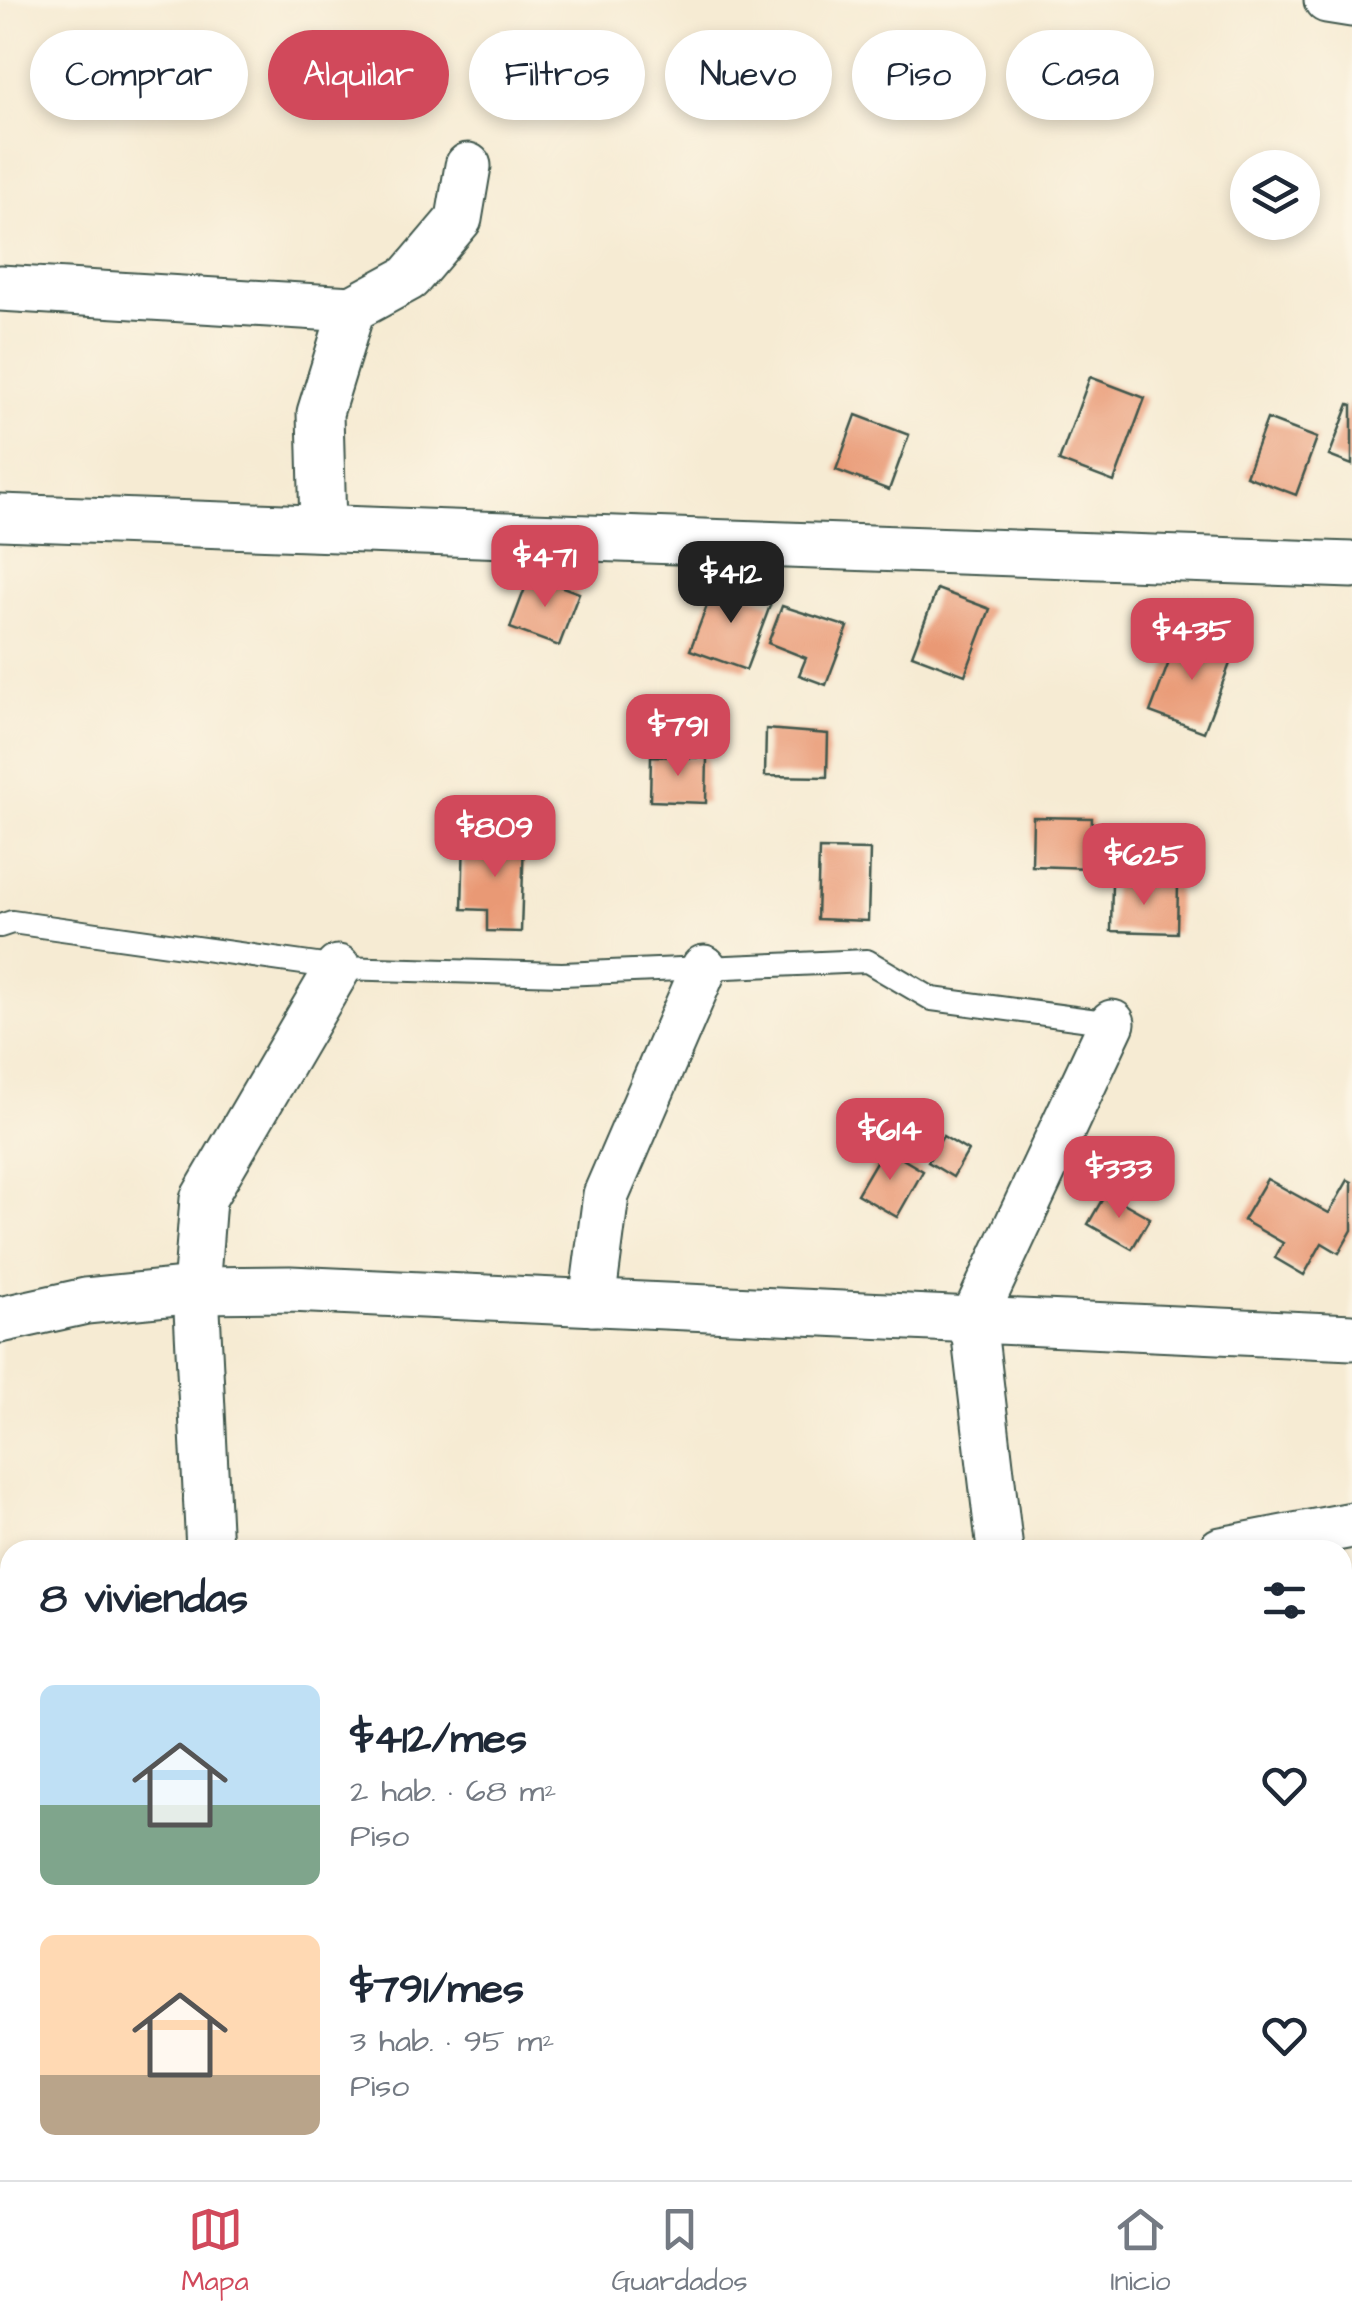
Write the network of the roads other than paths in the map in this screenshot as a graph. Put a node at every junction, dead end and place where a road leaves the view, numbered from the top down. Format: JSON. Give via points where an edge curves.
{"nodes":[{"id":1,"x":1327,"y":0,"type":"edge"},
{"id":2,"x":1352,"y":4,"type":"edge"},
{"id":3,"x":468,"y":166,"type":"dead end"},
{"id":4,"x":0,"y":288,"type":"edge"},
{"id":5,"x":352,"y":310,"type":"junction"},
{"id":6,"x":0,"y":516,"type":"edge"},
{"id":7,"x":323,"y":528,"type":"junction"},
{"id":8,"x":1352,"y":565,"type":"edge"},
{"id":9,"x":0,"y":926,"type":"edge"},
{"id":10,"x":338,"y":968,"type":"junction"},
{"id":11,"x":704,"y":968,"type":"junction"},
{"id":12,"x":1112,"y":1024,"type":"joint"},
{"id":13,"x":196,"y":1290,"type":"junction"},
{"id":14,"x":592,"y":1303,"type":"junction"},
{"id":15,"x":0,"y":1320,"type":"edge"},
{"id":16,"x":973,"y":1320,"type":"junction"},
{"id":17,"x":1352,"y":1337,"type":"edge"},
{"id":18,"x":1352,"y":1525,"type":"edge"},
{"id":19,"x":208,"y":1540,"type":"edge"},
{"id":20,"x":999,"y":1540,"type":"edge"},
{"id":21,"x":1273,"y":1540,"type":"edge"}],
"edges":[{"from":1,"to":2,"type":"street"},
{"from":3,"to":5,"type":"street","via":[[459,219],[409,278]]},
{"from":4,"to":5,"type":"street"},
{"from":5,"to":7,"type":"street","via":[[320,412]]},
{"from":6,"to":7,"type":"street"},
{"from":7,"to":8,"type":"street"},
{"from":9,"to":10,"type":"lane","via":[[12,922]]},
{"from":10,"to":11,"type":"lane","via":[[562,974]]},
{"from":10,"to":13,"type":"street","via":[[203,1199]]},
{"from":11,"to":12,"type":"lane","via":[[867,961],[932,999]]},
{"from":11,"to":14,"type":"street","via":[[606,1194]]},
{"from":12,"to":16,"type":"street"},
{"from":13,"to":14,"type":"street"},
{"from":13,"to":15,"type":"street","via":[[86,1301]]},
{"from":13,"to":19,"type":"street"},
{"from":14,"to":16,"type":"street"},
{"from":16,"to":17,"type":"street"},
{"from":16,"to":20,"type":"street"},
{"from":18,"to":21,"type":"street"}]}
